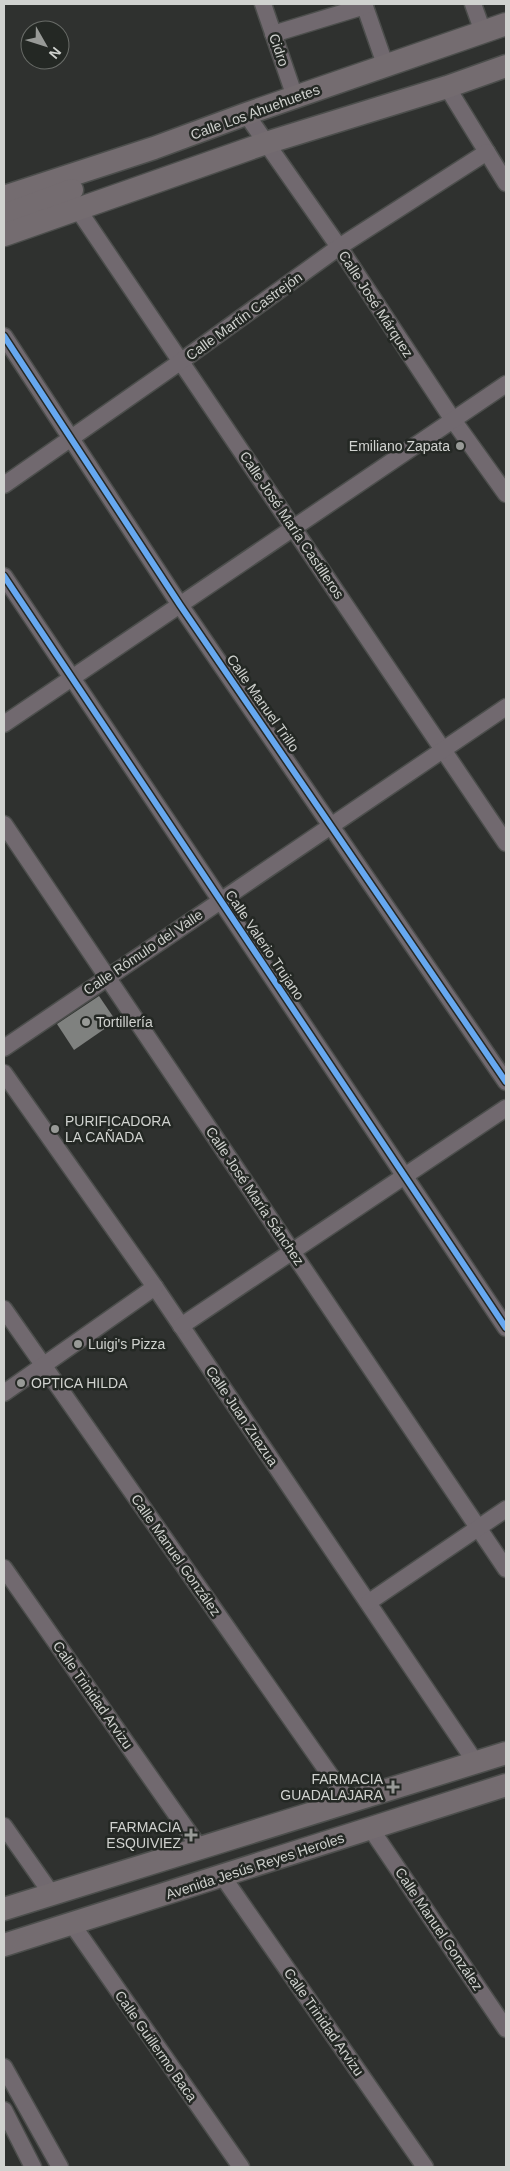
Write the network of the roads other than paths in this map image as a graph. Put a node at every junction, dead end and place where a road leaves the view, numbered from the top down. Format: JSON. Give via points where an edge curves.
{"nodes":[{"id":1,"x":263,"y":4,"type":"edge"},
{"id":2,"x":473,"y":4,"type":"edge"},
{"id":3,"x":365,"y":5,"type":"edge"},
{"id":4,"x":506,"y":24,"type":"edge"},
{"id":5,"x":483,"y":32,"type":"junction"},
{"id":6,"x":274,"y":34,"type":"junction"},
{"id":7,"x":386,"y":66,"type":"junction"},
{"id":8,"x":506,"y":66,"type":"edge"},
{"id":9,"x":447,"y":87,"type":"junction"},
{"id":10,"x":295,"y":97,"type":"junction"},
{"id":11,"x":246,"y":114,"type":"junction"},
{"id":12,"x":266,"y":143,"type":"junction"},
{"id":13,"x":154,"y":148,"type":"junction"},
{"id":14,"x":487,"y":152,"type":"junction"},
{"id":15,"x":506,"y":183,"type":"edge"},
{"id":16,"x":4,"y":197,"type":"edge"},
{"id":17,"x":77,"y":208,"type":"junction"},
{"id":18,"x":4,"y":215,"type":"edge"},
{"id":19,"x":4,"y":235,"type":"edge"},
{"id":20,"x":339,"y":247,"type":"junction"},
{"id":21,"x":4,"y":336,"type":"edge"},
{"id":22,"x":180,"y":362,"type":"junction"},
{"id":23,"x":506,"y":384,"type":"edge"},
{"id":24,"x":453,"y":420,"type":"junction"},
{"id":25,"x":70,"y":439,"type":"junction"},
{"id":26,"x":4,"y":484,"type":"edge"},
{"id":27,"x":506,"y":494,"type":"edge"},
{"id":28,"x":295,"y":528,"type":"junction"},
{"id":29,"x":4,"y":576,"type":"edge"},
{"id":30,"x":180,"y":605,"type":"junction"},
{"id":31,"x":71,"y":677,"type":"junction"},
{"id":32,"x":506,"y":707,"type":"edge"},
{"id":33,"x":4,"y":724,"type":"edge"},
{"id":34,"x":443,"y":749,"type":"junction"},
{"id":35,"x":4,"y":824,"type":"edge"},
{"id":36,"x":331,"y":824,"type":"junction"},
{"id":37,"x":506,"y":843,"type":"edge"},
{"id":38,"x":220,"y":900,"type":"junction"},
{"id":39,"x":107,"y":976,"type":"junction"},
{"id":40,"x":4,"y":1048,"type":"edge"},
{"id":41,"x":4,"y":1073,"type":"edge"},
{"id":42,"x":506,"y":1082,"type":"edge"},
{"id":43,"x":506,"y":1108,"type":"edge"},
{"id":44,"x":405,"y":1176,"type":"junction"},
{"id":45,"x":292,"y":1251,"type":"junction"},
{"id":46,"x":155,"y":1287,"type":"junction"},
{"id":47,"x":4,"y":1309,"type":"edge"},
{"id":48,"x":181,"y":1326,"type":"junction"},
{"id":49,"x":506,"y":1328,"type":"edge"},
{"id":50,"x":43,"y":1364,"type":"junction"},
{"id":51,"x":4,"y":1393,"type":"edge"},
{"id":52,"x":506,"y":1510,"type":"edge"},
{"id":53,"x":479,"y":1528,"type":"junction"},
{"id":54,"x":4,"y":1568,"type":"edge"},
{"id":55,"x":506,"y":1569,"type":"edge"},
{"id":56,"x":369,"y":1602,"type":"junction"},
{"id":57,"x":506,"y":1753,"type":"edge"},
{"id":58,"x":476,"y":1763,"type":"junction"},
{"id":59,"x":506,"y":1786,"type":"edge"},
{"id":60,"x":349,"y":1802,"type":"junction"},
{"id":61,"x":4,"y":1826,"type":"edge"},
{"id":62,"x":371,"y":1829,"type":"junction"},
{"id":63,"x":199,"y":1847,"type":"junction"},
{"id":64,"x":223,"y":1877,"type":"junction"},
{"id":65,"x":51,"y":1893,"type":"junction"},
{"id":66,"x":4,"y":1908,"type":"edge"},
{"id":67,"x":72,"y":1924,"type":"junction"},
{"id":68,"x":4,"y":1945,"type":"edge"},
{"id":69,"x":506,"y":2029,"type":"edge"},
{"id":70,"x":4,"y":2067,"type":"edge"},
{"id":71,"x":4,"y":2110,"type":"edge"},
{"id":72,"x":33,"y":2167,"type":"edge"},
{"id":73,"x":60,"y":2167,"type":"edge"},
{"id":74,"x":241,"y":2167,"type":"edge"},
{"id":75,"x":425,"y":2167,"type":"edge"}],
"edges":[{"from":1,"to":6,"type":"street","name":"Cidro"},
{"from":2,"to":5,"type":"street"},
{"from":3,"to":6,"type":"street"},
{"from":3,"to":7,"type":"street"},
{"from":4,"to":5,"type":"street","name":"Calle Los Ahuehuetes"},
{"from":5,"to":7,"type":"street","name":"Calle Los Ahuehuetes"},
{"from":6,"to":10,"type":"street","name":"Cidro"},
{"from":7,"to":10,"type":"street","name":"Calle Los Ahuehuetes"},
{"from":8,"to":9,"type":"street"},
{"from":9,"to":12,"type":"street"},
{"from":9,"to":14,"type":"street"},
{"from":10,"to":11,"type":"street","name":"Calle Los Ahuehuetes"},
{"from":11,"to":12,"type":"street","name":"Calle José Márquez"},
{"from":11,"to":13,"type":"street","name":"Calle Los Ahuehuetes"},
{"from":12,"to":17,"type":"street"},
{"from":12,"to":20,"type":"street","name":"Calle José Márquez"},
{"from":13,"to":16,"type":"street","name":"Calle Los Ahuehuetes"},
{"from":13,"to":18,"type":"street","via":[[131,169]]},
{"from":14,"to":15,"type":"street"},
{"from":14,"to":20,"type":"street","name":"Calle Martín Castrejón"},
{"from":17,"to":19,"type":"street"},
{"from":17,"to":22,"type":"street","name":"Calle José María Castilleros"},
{"from":20,"to":22,"type":"street","name":"Calle Martín Castrejón"},
{"from":20,"to":24,"type":"street","name":"Calle José Márquez"},
{"from":21,"to":25,"type":"street","name":"Calle Manuel Trillo"},
{"from":22,"to":25,"type":"street","name":"Calle Martín Castrejón"},
{"from":22,"to":28,"type":"street","name":"Calle José María Castilleros"},
{"from":23,"to":24,"type":"street"},
{"from":24,"to":27,"type":"street","name":"Calle José Márquez"},
{"from":24,"to":28,"type":"street"},
{"from":25,"to":26,"type":"street","name":"Calle Martín Castrejón"},
{"from":25,"to":30,"type":"street","name":"Calle Manuel Trillo"},
{"from":28,"to":30,"type":"street"},
{"from":28,"to":34,"type":"street","name":"Calle José María Castilleros"},
{"from":29,"to":31,"type":"street","name":"Calle Valerio Trujano"},
{"from":30,"to":31,"type":"street"},
{"from":30,"to":36,"type":"street","name":"Calle Manuel Trillo"},
{"from":31,"to":33,"type":"street"},
{"from":31,"to":38,"type":"street","name":"Calle Valerio Trujano"},
{"from":32,"to":34,"type":"street","name":"Calle Rómulo del Valle"},
{"from":34,"to":36,"type":"street","name":"Calle Rómulo del Valle"},
{"from":34,"to":37,"type":"street","name":"Calle José María Castilleros"},
{"from":35,"to":39,"type":"street","name":"Calle José María Sánchez"},
{"from":36,"to":38,"type":"street","name":"Calle Rómulo del Valle"},
{"from":36,"to":42,"type":"street","name":"Calle Manuel Trillo"},
{"from":38,"to":39,"type":"street","name":"Calle Rómulo del Valle"},
{"from":38,"to":44,"type":"street","name":"Calle Valerio Trujano"},
{"from":39,"to":40,"type":"street","name":"Calle Rómulo del Valle"},
{"from":39,"to":45,"type":"street","name":"Calle José María Sánchez"},
{"from":41,"to":46,"type":"street","name":"Calle Juan Zuazua"},
{"from":43,"to":44,"type":"street"},
{"from":44,"to":45,"type":"street"},
{"from":44,"to":49,"type":"street","name":"Calle Valerio Trujano"},
{"from":45,"to":48,"type":"street"},
{"from":45,"to":53,"type":"street","name":"Calle José María Sánchez"},
{"from":46,"to":48,"type":"street","name":"Calle Juan Zuazua"},
{"from":46,"to":50,"type":"street"},
{"from":47,"to":50,"type":"street","name":"Calle Manuel González"},
{"from":48,"to":56,"type":"street","name":"Calle Juan Zuazua"},
{"from":50,"to":51,"type":"street"},
{"from":50,"to":60,"type":"street","name":"Calle Manuel González"},
{"from":52,"to":53,"type":"street"},
{"from":53,"to":55,"type":"street","name":"Calle José María Sánchez"},
{"from":53,"to":56,"type":"street"},
{"from":54,"to":63,"type":"street","name":"Calle Trinidad Arvizu"},
{"from":56,"to":58,"type":"street","name":"Calle Juan Zuazua"},
{"from":57,"to":58,"type":"street"},
{"from":58,"to":60,"type":"street"},
{"from":59,"to":62,"type":"street","name":"Avenida Jesús Reyes Heroles"},
{"from":60,"to":63,"type":"street"},
{"from":61,"to":65,"type":"street"},
{"from":62,"to":64,"type":"street","name":"Avenida Jesús Reyes Heroles"},
{"from":62,"to":69,"type":"street","name":"Calle Manuel González"},
{"from":63,"to":65,"type":"street"},
{"from":64,"to":67,"type":"street","name":"Avenida Jesús Reyes Heroles"},
{"from":64,"to":75,"type":"street","name":"Calle Trinidad Arvizu"},
{"from":65,"to":66,"type":"street"},
{"from":67,"to":68,"type":"street","name":"Avenida Jesús Reyes Heroles"},
{"from":67,"to":74,"type":"street","name":"Calle Guillermo Baca"},
{"from":70,"to":73,"type":"street"},
{"from":71,"to":72,"type":"street"}]}
